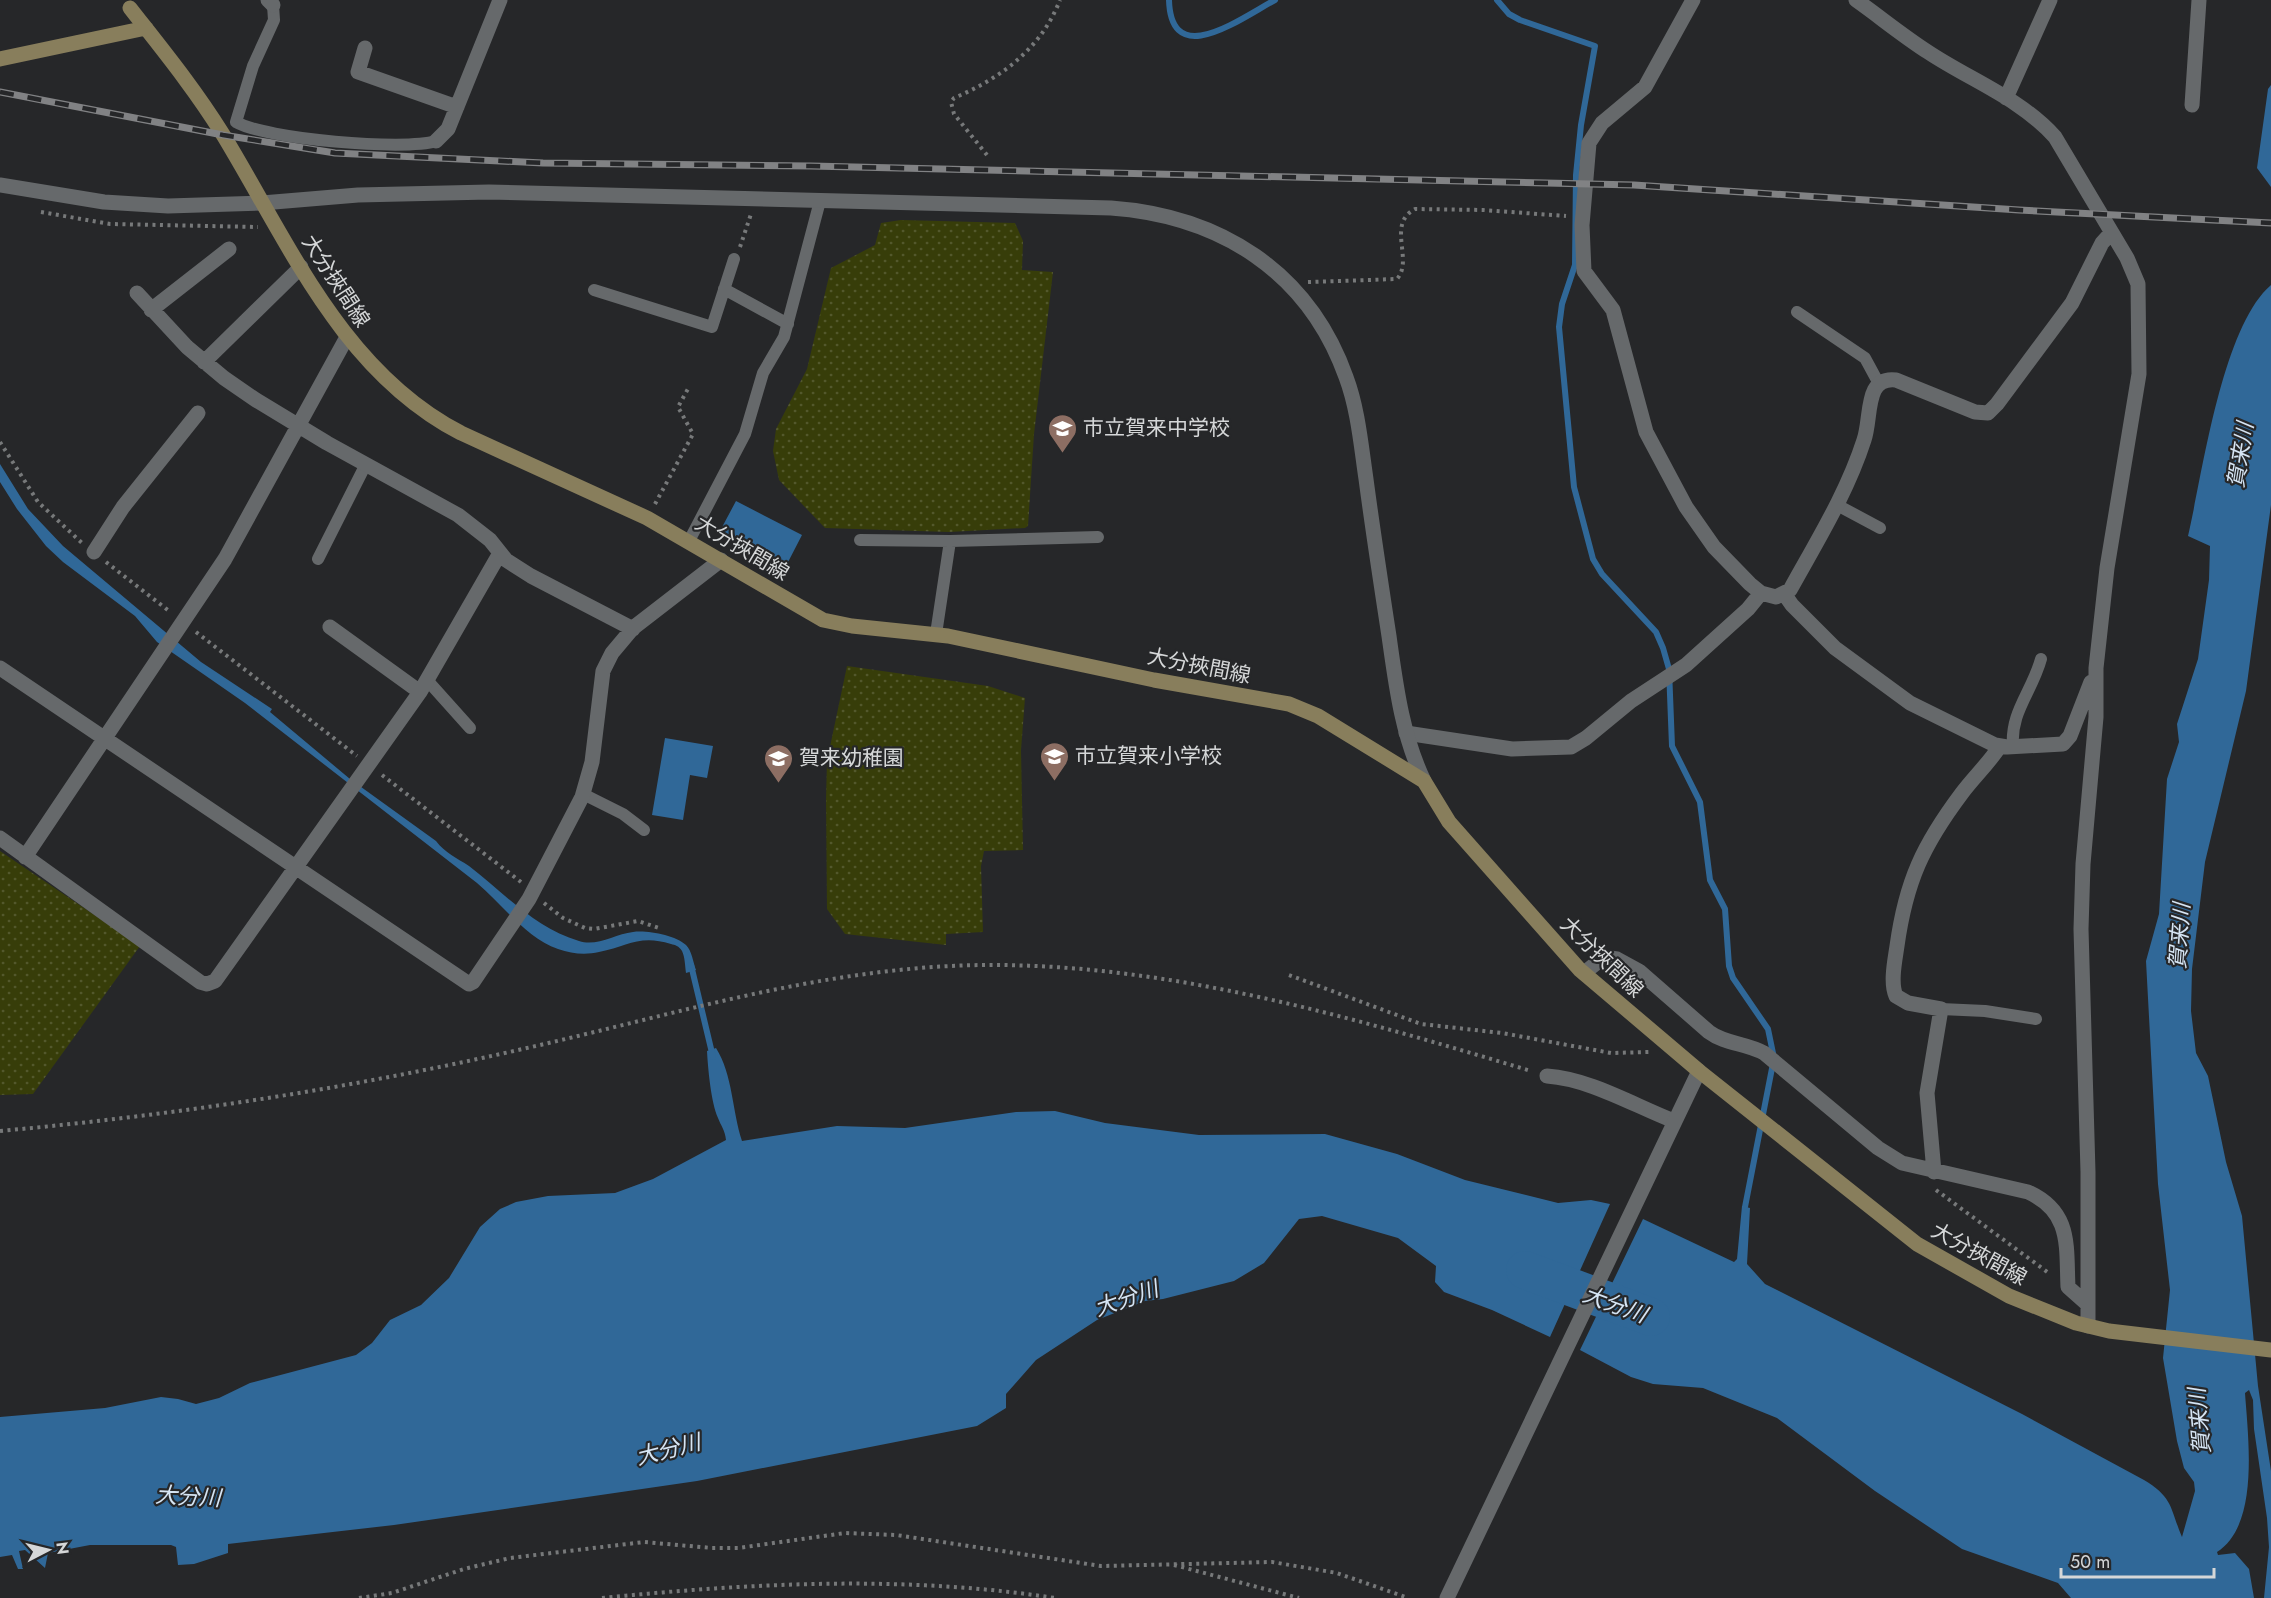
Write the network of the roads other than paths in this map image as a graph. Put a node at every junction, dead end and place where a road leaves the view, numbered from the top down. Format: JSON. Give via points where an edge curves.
{"nodes":[{"id":1,"x":500,"y":0,"type":"edge"},
{"id":2,"x":1694,"y":0,"type":"edge"},
{"id":3,"x":1856,"y":0,"type":"edge"},
{"id":4,"x":2050,"y":0,"type":"edge"},
{"id":5,"x":2199,"y":0,"type":"edge"},
{"id":6,"x":270,"y":2,"type":"edge"},
{"id":7,"x":127,"y":4,"type":"edge"},
{"id":8,"x":146,"y":28,"type":"junction"},
{"id":9,"x":365,"y":48,"type":"dead end"},
{"id":10,"x":0,"y":58,"type":"edge"},
{"id":11,"x":2006,"y":98,"type":"junction"},
{"id":12,"x":2192,"y":105,"type":"dead end"},
{"id":13,"x":457,"y":107,"type":"junction"},
{"id":14,"x":436,"y":141,"type":"joint"},
{"id":15,"x":0,"y":185,"type":"edge"},
{"id":16,"x":820,"y":201,"type":"junction"},
{"id":17,"x":262,"y":203,"type":"junction"},
{"id":18,"x":2111,"y":233,"type":"junction"},
{"id":19,"x":229,"y":249,"type":"dead end"},
{"id":20,"x":734,"y":259,"type":"road end"},
{"id":21,"x":301,"y":267,"type":"junction"},
{"id":22,"x":724,"y":289,"type":"junction"},
{"id":23,"x":594,"y":290,"type":"dead end"},
{"id":24,"x":137,"y":294,"type":"dead end"},
{"id":25,"x":151,"y":310,"type":"junction"},
{"id":26,"x":1797,"y":312,"type":"dead end"},
{"id":27,"x":789,"y":324,"type":"junction"},
{"id":28,"x":347,"y":338,"type":"junction"},
{"id":29,"x":204,"y":362,"type":"junction"},
{"id":30,"x":1878,"y":382,"type":"junction"},
{"id":31,"x":198,"y":413,"type":"dead end"},
{"id":32,"x":299,"y":426,"type":"junction"},
{"id":33,"x":366,"y":464,"type":"junction"},
{"id":34,"x":1837,"y":506,"type":"junction"},
{"id":35,"x":1880,"y":528,"type":"dead end"},
{"id":36,"x":1098,"y":537,"type":"dead end"},
{"id":37,"x":860,"y":540,"type":"dead end"},
{"id":38,"x":689,"y":541,"type":"junction"},
{"id":39,"x":950,"y":542,"type":"junction"},
{"id":40,"x":94,"y":552,"type":"road end"},
{"id":41,"x":500,"y":553,"type":"junction"},
{"id":42,"x":318,"y":559,"type":"dead end"},
{"id":43,"x":721,"y":560,"type":"junction"},
{"id":44,"x":1761,"y":593,"type":"junction"},
{"id":45,"x":1785,"y":595,"type":"junction"},
{"id":46,"x":330,"y":627,"type":"dead end"},
{"id":47,"x":633,"y":629,"type":"junction"},
{"id":48,"x":936,"y":634,"type":"junction"},
{"id":49,"x":2041,"y":659,"type":"dead end"},
{"id":50,"x":0,"y":668,"type":"edge"},
{"id":51,"x":2096,"y":668,"type":"junction"},
{"id":52,"x":424,"y":686,"type":"junction"},
{"id":53,"x":470,"y":728,"type":"dead end"},
{"id":54,"x":1406,"y":733,"type":"junction"},
{"id":55,"x":105,"y":738,"type":"junction"},
{"id":56,"x":2006,"y":747,"type":"junction"},
{"id":57,"x":1424,"y":781,"type":"junction"},
{"id":58,"x":582,"y":794,"type":"junction"},
{"id":59,"x":645,"y":830,"type":"dead end"},
{"id":60,"x":0,"y":838,"type":"edge"},
{"id":61,"x":25,"y":856,"type":"junction"},
{"id":62,"x":296,"y":867,"type":"junction"},
{"id":63,"x":1584,"y":973,"type":"junction"},
{"id":64,"x":1941,"y":1009,"type":"junction"},
{"id":65,"x":2036,"y":1019,"type":"dead end"},
{"id":66,"x":1699,"y":1071,"type":"junction"},
{"id":67,"x":1547,"y":1076,"type":"road end"},
{"id":68,"x":1671,"y":1127,"type":"junction"},
{"id":69,"x":1931,"y":1177,"type":"junction"},
{"id":70,"x":2086,"y":1303,"type":"junction"},
{"id":71,"x":2088,"y":1326,"type":"junction"},
{"id":72,"x":2271,"y":1350,"type":"edge"},
{"id":73,"x":1447,"y":1598,"type":"edge"}],
"edges":[{"from":1,"to":13,"type":"street"},
{"from":2,"to":44,"type":"street","via":[[1645,87],[1592,136],[1586,151],[1584,271],[1613,309],[1651,444],[1701,531]]},
{"from":3,"to":11,"type":"street","via":[[1928,52]]},
{"from":4,"to":11,"type":"street"},
{"from":5,"to":12,"type":"street"},
{"from":6,"to":14,"type":"lane","via":[[274,20],[253,66],[237,122],[257,130],[307,138],[417,144]]},
{"from":7,"to":8,"type":"main road","name":"大分挾間線"},
{"from":8,"to":10,"type":"main road"},
{"from":8,"to":17,"type":"main road","name":"大分挾間線","via":[[205,106]]},
{"from":9,"to":13,"type":"street","via":[[358,72]]},
{"from":11,"to":18,"type":"street","via":[[2043,123],[2055,137]]},
{"from":13,"to":14,"type":"street","via":[[448,129]]},
{"from":15,"to":17,"type":"street","via":[[121,204]]},
{"from":16,"to":17,"type":"street","via":[[489,192],[358,195]]},
{"from":16,"to":27,"type":"lane"},
{"from":16,"to":54,"type":"street","via":[[1146,211],[1209,228],[1275,271],[1322,328],[1347,378],[1360,439],[1396,692]]},
{"from":17,"to":21,"type":"main road","name":"大分挾間線"},
{"from":18,"to":30,"type":"street","via":[[2072,303],[1998,404],[1988,412],[1975,412],[1896,380]]},
{"from":18,"to":51,"type":"street","via":[[2138,284],[2139,374]]},
{"from":19,"to":25,"type":"street"},
{"from":20,"to":22,"type":"lane"},
{"from":21,"to":28,"type":"main road","name":"大分挾間線"},
{"from":21,"to":29,"type":"street"},
{"from":22,"to":23,"type":"lane","via":[[712,327]]},
{"from":22,"to":27,"type":"lane"},
{"from":24,"to":25,"type":"street"},
{"from":25,"to":29,"type":"street"},
{"from":26,"to":30,"type":"lane","via":[[1865,358]]},
{"from":27,"to":38,"type":"lane","via":[[763,373],[745,434]]},
{"from":28,"to":32,"type":"street"},
{"from":28,"to":38,"type":"main road","name":"大分挾間線","via":[[405,396],[446,426]]},
{"from":29,"to":32,"type":"street"},
{"from":30,"to":34,"type":"street","via":[[1873,390],[1863,445]]},
{"from":31,"to":40,"type":"street","via":[[128,500]]},
{"from":32,"to":33,"type":"street"},
{"from":32,"to":55,"type":"street","via":[[246,525]]},
{"from":33,"to":41,"type":"street","via":[[458,515]]},
{"from":33,"to":42,"type":"lane"},
{"from":34,"to":35,"type":"lane"},
{"from":34,"to":45,"type":"street"},
{"from":36,"to":39,"type":"lane"},
{"from":37,"to":39,"type":"lane"},
{"from":38,"to":43,"type":"main road","name":"大分挾間線"},
{"from":39,"to":48,"type":"lane"},
{"from":41,"to":47,"type":"street","via":[[531,576]]},
{"from":41,"to":52,"type":"street"},
{"from":43,"to":47,"type":"street"},
{"from":43,"to":48,"type":"main road","name":"大分挾間線","via":[[823,620]]},
{"from":44,"to":45,"type":"street"},
{"from":44,"to":54,"type":"street","via":[[1686,665],[1571,747],[1512,749]]},
{"from":45,"to":56,"type":"street","via":[[1835,648],[1910,704]]},
{"from":46,"to":52,"type":"street"},
{"from":47,"to":58,"type":"street","via":[[612,653],[603,671],[592,762]]},
{"from":48,"to":57,"type":"main road","name":"大分挾間線","via":[[1289,704],[1331,722]]},
{"from":49,"to":56,"type":"lane","via":[[2035,681],[2015,714]]},
{"from":50,"to":55,"type":"street"},
{"from":51,"to":56,"type":"street","via":[[2068,740],[2058,746]]},
{"from":51,"to":70,"type":"street","via":[[2081,929],[2088,1172]]},
{"from":52,"to":53,"type":"lane"},
{"from":52,"to":62,"type":"street"},
{"from":54,"to":57,"type":"street"},
{"from":55,"to":61,"type":"street"},
{"from":55,"to":62,"type":"street"},
{"from":56,"to":64,"type":"street","via":[[1939,826],[1909,888],[1895,958],[1894,992],[1908,1003]]},
{"from":57,"to":63,"type":"main road","name":"大分挾間線","via":[[1455,829]]},
{"from":58,"to":59,"type":"lane"},
{"from":58,"to":62,"type":"street","via":[[531,895],[469,984]]},
{"from":60,"to":61,"type":"street"},
{"from":61,"to":62,"type":"street","via":[[207,984],[218,978]]},
{"from":63,"to":66,"type":"main road","name":"大分挾間線"},
{"from":63,"to":69,"type":"street","via":[[1604,957],[1631,966],[1716,1037],[1751,1045],[1764,1053],[1888,1155]]},
{"from":64,"to":65,"type":"lane"},
{"from":64,"to":69,"type":"street","via":[[1927,1093]]},
{"from":66,"to":68,"type":"street"},
{"from":66,"to":71,"type":"main road","name":"大分挾間線","via":[[1917,1244],[2009,1296]]},
{"from":67,"to":68,"type":"street","via":[[1590,1086]]},
{"from":68,"to":73,"type":"street"},
{"from":69,"to":70,"type":"street","via":[[2028,1192],[2048,1203],[2060,1218],[2065,1233],[2068,1287]]},
{"from":70,"to":71,"type":"street"},
{"from":71,"to":72,"type":"main road","name":"大分挾間線"}]}
